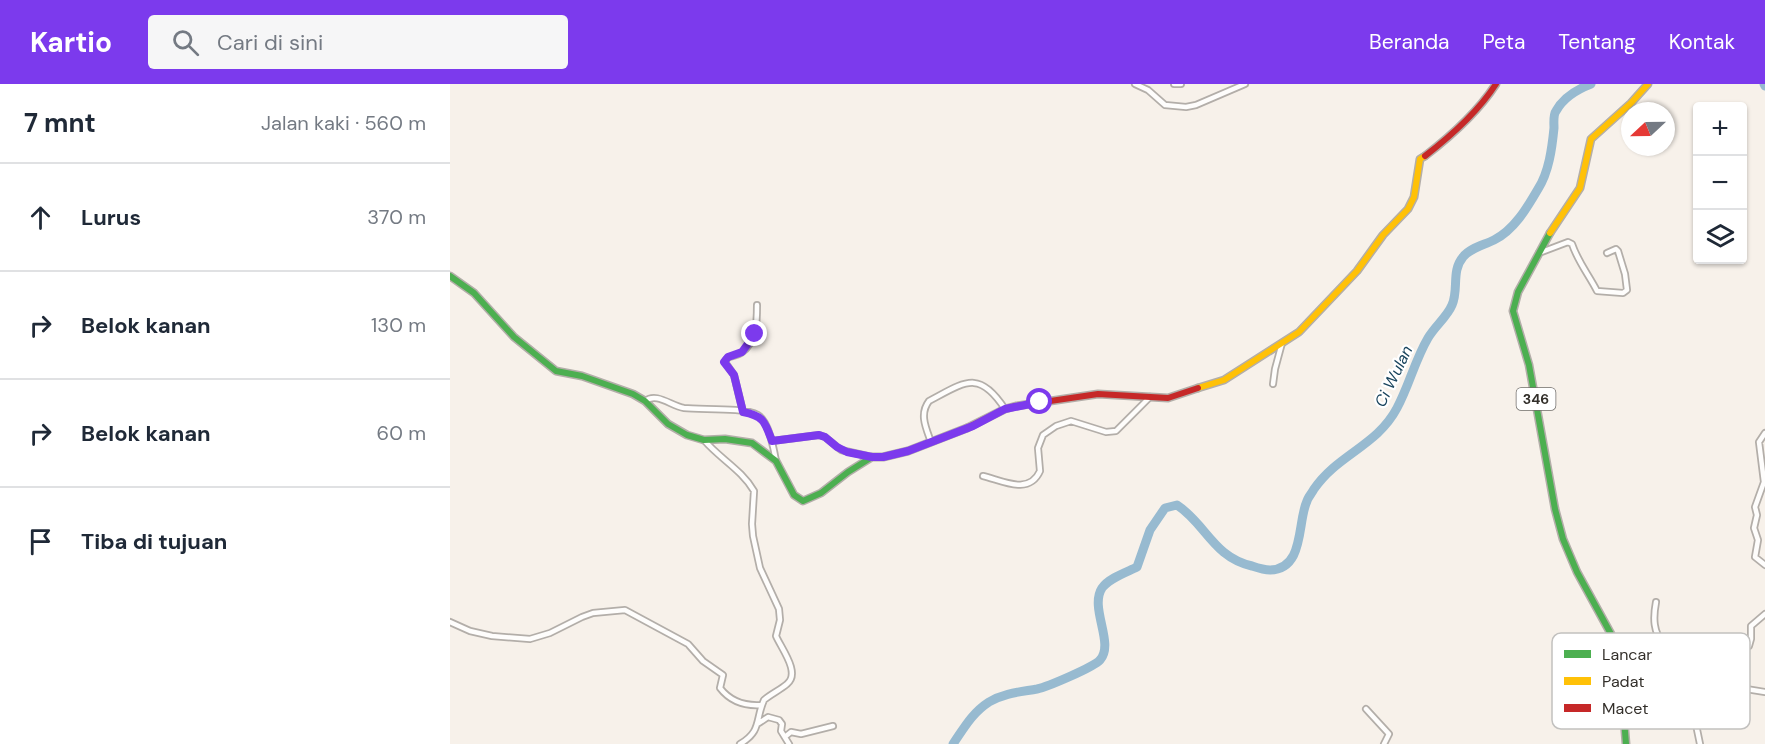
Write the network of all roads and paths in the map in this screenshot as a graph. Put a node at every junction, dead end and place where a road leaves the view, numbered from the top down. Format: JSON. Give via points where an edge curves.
{"nodes":[{"id":1,"x":1135,"y":84,"type":"edge"},
{"id":2,"x":1174,"y":84,"type":"edge"},
{"id":3,"x":1181,"y":84,"type":"edge"},
{"id":4,"x":1245,"y":84,"type":"edge"},
{"id":5,"x":1496,"y":84,"type":"edge"},
{"id":6,"x":1648,"y":84,"type":"edge"},
{"id":7,"x":1539,"y":253,"type":"junction"},
{"id":8,"x":1607,"y":253,"type":"dead end"},
{"id":9,"x":450,"y":276,"type":"edge"},
{"id":10,"x":757,"y":305,"type":"dead end"},
{"id":11,"x":1282,"y":343,"type":"junction"},
{"id":12,"x":1273,"y":384,"type":"dead end"},
{"id":13,"x":1150,"y":397,"type":"junction"},
{"id":14,"x":645,"y":401,"type":"junction"},
{"id":15,"x":1005,"y":409,"type":"junction"},
{"id":16,"x":743,"y":412,"type":"junction"},
{"id":17,"x":1765,"y":433,"type":"edge"},
{"id":18,"x":704,"y":440,"type":"junction"},
{"id":19,"x":772,"y":441,"type":"junction"},
{"id":20,"x":931,"y":442,"type":"junction"},
{"id":21,"x":872,"y":457,"type":"junction"},
{"id":22,"x":776,"y":462,"type":"junction"},
{"id":23,"x":1763,"y":462,"type":"edge"},
{"id":24,"x":983,"y":476,"type":"dead end"},
{"id":25,"x":1757,"y":545,"type":"junction"},
{"id":26,"x":1765,"y":546,"type":"edge"},
{"id":27,"x":1765,"y":565,"type":"edge"},
{"id":28,"x":1656,"y":602,"type":"dead end"},
{"id":29,"x":1765,"y":614,"type":"edge"},
{"id":30,"x":450,"y":622,"type":"edge"},
{"id":31,"x":1610,"y":633,"type":"edge"},
{"id":32,"x":1657,"y":633,"type":"edge"},
{"id":33,"x":1750,"y":642,"type":"edge"},
{"id":34,"x":1750,"y":690,"type":"edge"},
{"id":35,"x":1765,"y":692,"type":"edge"},
{"id":36,"x":761,"y":705,"type":"junction"},
{"id":37,"x":1366,"y":709,"type":"dead end"},
{"id":38,"x":759,"y":723,"type":"junction"},
{"id":39,"x":833,"y":726,"type":"dead end"},
{"id":40,"x":1625,"y":729,"type":"edge"},
{"id":41,"x":1697,"y":729,"type":"edge"},
{"id":42,"x":786,"y":736,"type":"junction"},
{"id":43,"x":740,"y":744,"type":"edge"},
{"id":44,"x":789,"y":744,"type":"edge"},
{"id":45,"x":1384,"y":744,"type":"edge"},
{"id":46,"x":1626,"y":744,"type":"edge"},
{"id":47,"x":1700,"y":744,"type":"edge"}],
"edges":[{"from":1,"to":4,"type":"street","via":[[1165,105],[1186,107]]},
{"from":2,"to":3,"type":"street"},
{"from":5,"to":11,"type":"street","via":[[1447,139],[1420,159],[1414,197],[1408,209],[1357,271],[1299,332]]},
{"from":6,"to":7,"type":"street","number":"346","via":[[1591,140],[1580,188]]},
{"from":7,"to":8,"type":"street","via":[[1568,242],[1597,291],[1623,293],[1627,290],[1618,251]]},
{"from":7,"to":31,"type":"street","number":"346","via":[[1518,292],[1514,315],[1535,394],[1563,539]]},
{"from":9,"to":14,"type":"street","via":[[474,293],[514,337],[555,371],[625,390]]},
{"from":10,"to":16,"type":"street","via":[[752,340],[742,352],[724,362],[734,375]]},
{"from":11,"to":12,"type":"street"},
{"from":11,"to":13,"type":"street","via":[[1215,384],[1168,398]]},
{"from":13,"to":15,"type":"street","via":[[1098,394]]},
{"from":13,"to":24,"type":"street","via":[[1116,431],[1106,432],[1071,421],[1046,432],[1038,444],[1040,471],[1032,482],[1018,485]]},
{"from":14,"to":16,"type":"street","via":[[655,398],[682,407]]},
{"from":14,"to":18,"type":"street","via":[[668,424]]},
{"from":15,"to":20,"type":"street"},
{"from":15,"to":20,"type":"street","via":[[984,385],[973,381],[960,385],[926,405],[924,415]]},
{"from":16,"to":19,"type":"street","via":[[761,418]]},
{"from":17,"to":23,"type":"street","via":[[1759,442]]},
{"from":18,"to":22,"type":"street","via":[[752,442]]},
{"from":18,"to":36,"type":"street","via":[[754,491],[755,548],[779,609],[776,636],[792,674],[788,684]]},
{"from":19,"to":21,"type":"street","via":[[819,435],[841,450]]},
{"from":19,"to":22,"type":"street"},
{"from":20,"to":21,"type":"street","via":[[890,456]]},
{"from":21,"to":22,"type":"street","via":[[803,501],[794,495]]},
{"from":23,"to":25,"type":"street","via":[[1764,484],[1755,508]]},
{"from":25,"to":26,"type":"street"},
{"from":25,"to":27,"type":"street","via":[[1755,557]]},
{"from":28,"to":32,"type":"street"},
{"from":29,"to":33,"type":"street","via":[[1751,626]]},
{"from":30,"to":36,"type":"street","via":[[492,636],[530,639],[582,616],[625,610],[690,646],[723,675],[720,687],[725,694],[744,704]]},
{"from":34,"to":35,"type":"street"},
{"from":36,"to":38,"type":"street"},
{"from":37,"to":45,"type":"street","via":[[1389,734]]},
{"from":38,"to":42,"type":"street","via":[[768,717],[778,719],[782,723],[780,731]]},
{"from":38,"to":43,"type":"street"},
{"from":39,"to":42,"type":"street"},
{"from":40,"to":46,"type":"street","number":"346"},
{"from":41,"to":47,"type":"street"},
{"from":42,"to":44,"type":"street"}]}
